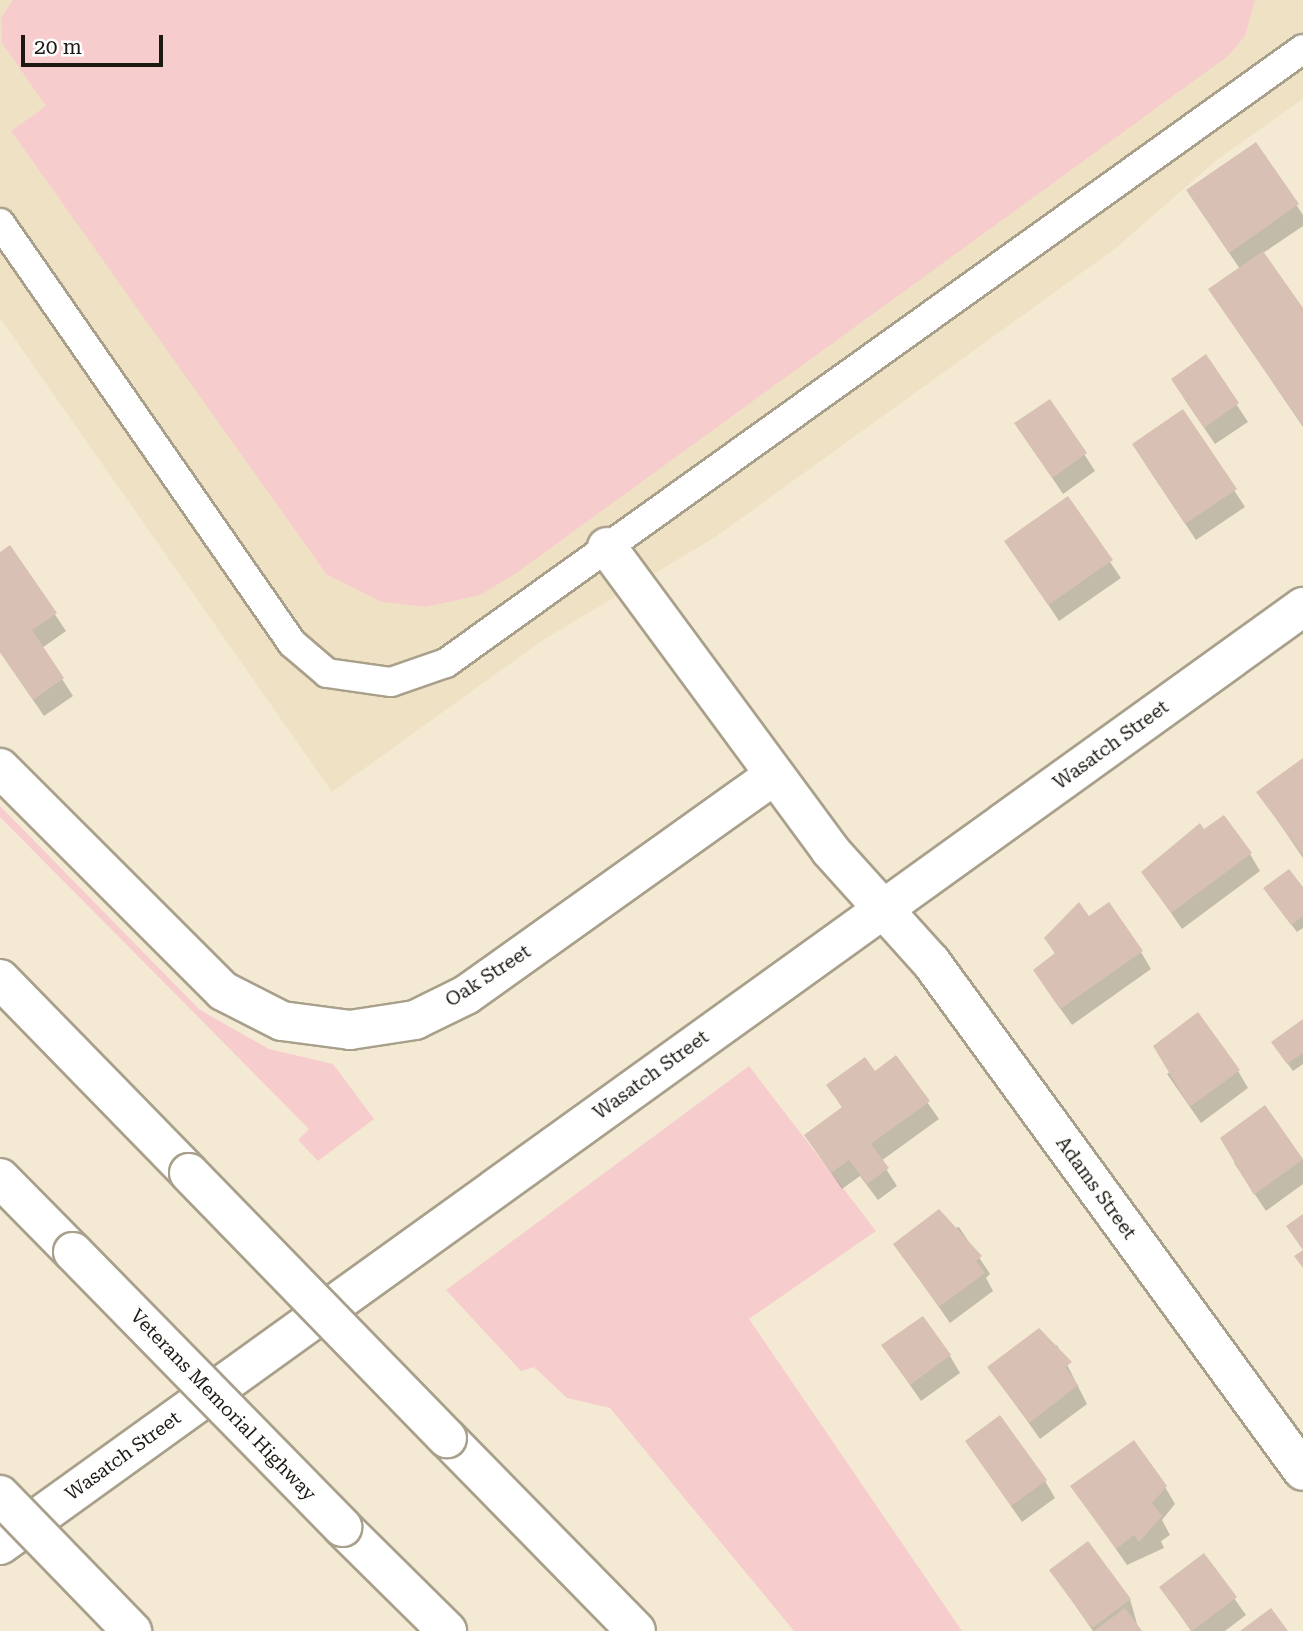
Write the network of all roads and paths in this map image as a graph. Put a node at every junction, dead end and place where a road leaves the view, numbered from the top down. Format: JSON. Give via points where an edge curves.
{"nodes":[{"id":1,"x":1303,"y":49,"type":"edge"},
{"id":2,"x":0,"y":223,"type":"edge"},
{"id":3,"x":607,"y":547,"type":"junction"},
{"id":4,"x":1303,"y":607,"type":"edge"},
{"id":5,"x":0,"y":768,"type":"edge"},
{"id":6,"x":774,"y":775,"type":"junction"},
{"id":7,"x":882,"y":910,"type":"junction"},
{"id":8,"x":0,"y":979,"type":"edge"},
{"id":9,"x":0,"y":1178,"type":"edge"},
{"id":10,"x":1303,"y":1471,"type":"edge"},
{"id":11,"x":0,"y":1495,"type":"edge"},
{"id":12,"x":0,"y":1545,"type":"edge"},
{"id":13,"x":132,"y":1631,"type":"edge"},
{"id":14,"x":447,"y":1631,"type":"edge"},
{"id":15,"x":636,"y":1631,"type":"edge"}],
"edges":[{"from":1,"to":3,"type":"lane"},
{"from":2,"to":3,"type":"lane","via":[[292,643],[327,673],[391,681],[446,663]]},
{"from":3,"to":6,"type":"main road"},
{"from":4,"to":7,"type":"main road","name":"Wasatch Street"},
{"from":5,"to":6,"type":"main road","name":"Oak Street","via":[[223,991],[282,1021],[350,1030],[415,1020],[467,995]]},
{"from":6,"to":7,"type":"main road"},
{"from":7,"to":10,"type":"main road","name":"Adams Street","via":[[931,962]]},
{"from":7,"to":12,"type":"main road","name":"Wasatch Street"},
{"from":8,"to":15,"type":"main road","bridge":true},
{"from":9,"to":14,"type":"main road","name":"Veterans Memorial Highway","bridge":true},
{"from":11,"to":13,"type":"main road","bridge":true}]}
